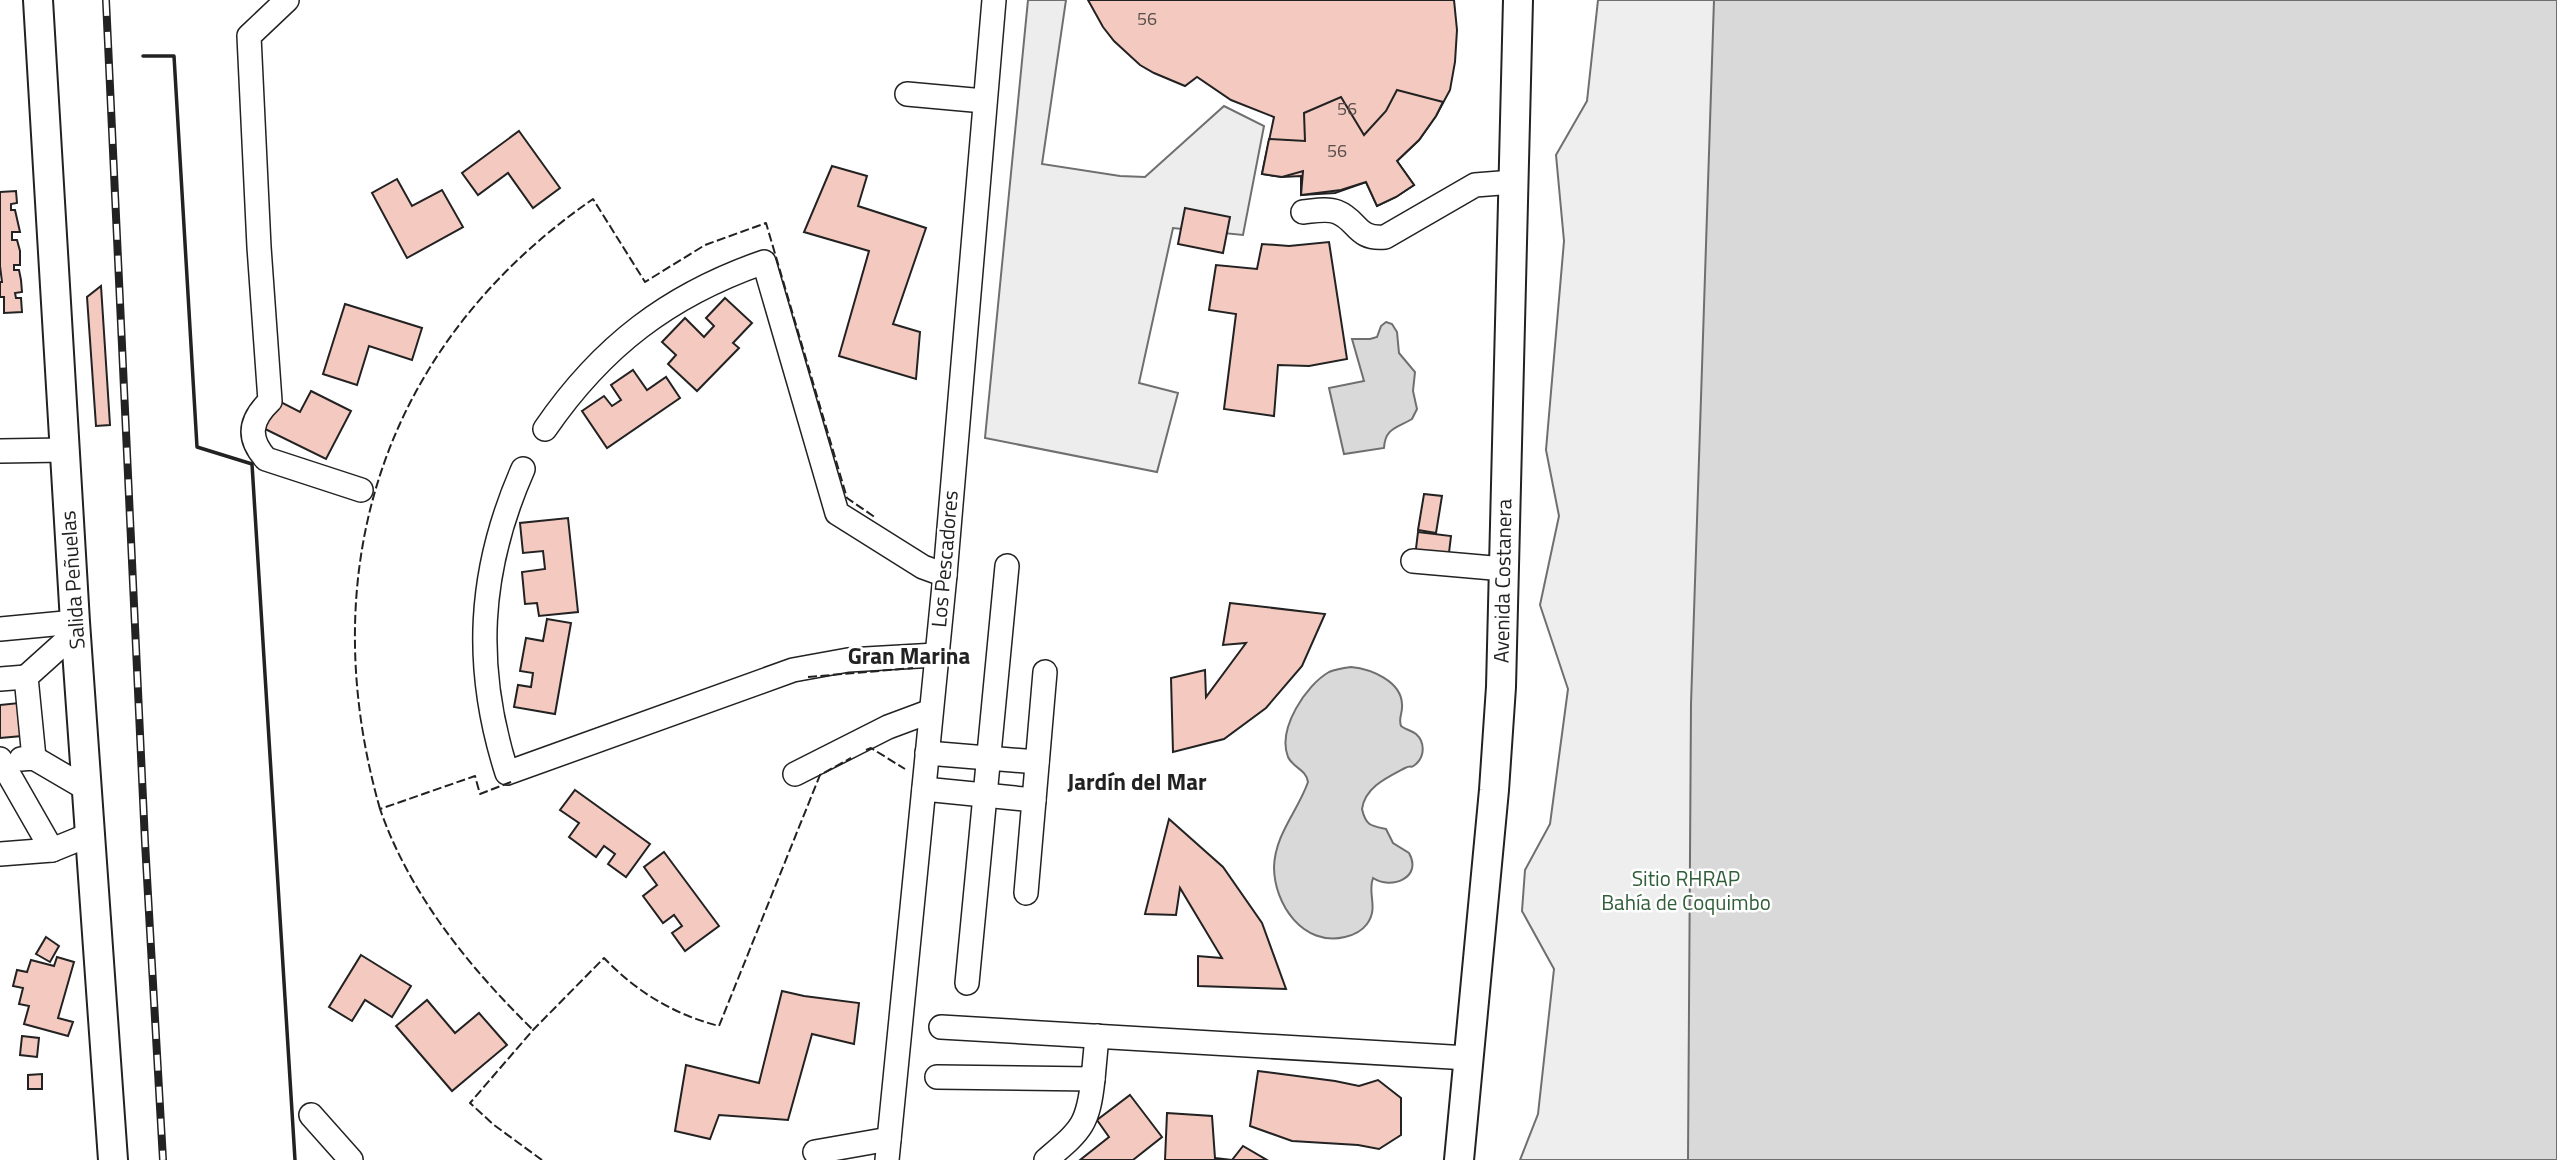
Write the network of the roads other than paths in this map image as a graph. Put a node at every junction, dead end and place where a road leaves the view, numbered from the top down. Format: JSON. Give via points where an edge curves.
{"nodes":[{"id":1,"x":38,"y":0,"type":"edge"},
{"id":2,"x":287,"y":0,"type":"edge"},
{"id":3,"x":994,"y":0,"type":"edge"},
{"id":4,"x":1518,"y":0,"type":"edge"},
{"id":5,"x":907,"y":94,"type":"dead end"},
{"id":6,"x":984,"y":101,"type":"junction"},
{"id":7,"x":1513,"y":182,"type":"junction"},
{"id":8,"x":1303,"y":212,"type":"dead end"},
{"id":9,"x":545,"y":429,"type":"dead end"},
{"id":10,"x":65,"y":450,"type":"junction"},
{"id":11,"x":0,"y":451,"type":"edge"},
{"id":12,"x":523,"y":468,"type":"dead end"},
{"id":13,"x":361,"y":490,"type":"dead end"},
{"id":14,"x":1413,"y":561,"type":"dead end"},
{"id":15,"x":1007,"y":566,"type":"dead end"},
{"id":16,"x":1504,"y":569,"type":"junction"},
{"id":17,"x":945,"y":575,"type":"junction"},
{"id":18,"x":75,"y":627,"type":"junction"},
{"id":19,"x":0,"y":629,"type":"edge"},
{"id":20,"x":936,"y":655,"type":"junction"},
{"id":21,"x":1045,"y":672,"type":"dead end"},
{"id":22,"x":26,"y":677,"type":"junction"},
{"id":23,"x":0,"y":679,"type":"edge"},
{"id":24,"x":931,"y":711,"type":"junction"},
{"id":25,"x":927,"y":752,"type":"junction"},
{"id":26,"x":34,"y":758,"type":"junction"},
{"id":27,"x":989,"y":758,"type":"junction"},
{"id":28,"x":0,"y":759,"type":"edge"},
{"id":29,"x":1037,"y":762,"type":"junction"},
{"id":30,"x":795,"y":774,"type":"dead end"},
{"id":31,"x":87,"y":789,"type":"junction"},
{"id":32,"x":924,"y":789,"type":"junction"},
{"id":33,"x":985,"y":795,"type":"junction"},
{"id":34,"x":1034,"y":800,"type":"junction"},
{"id":35,"x":89,"y":835,"type":"junction"},
{"id":36,"x":52,"y":850,"type":"junction"},
{"id":37,"x":0,"y":853,"type":"edge"},
{"id":38,"x":1026,"y":893,"type":"dead end"},
{"id":39,"x":967,"y":983,"type":"dead end"},
{"id":40,"x":941,"y":1027,"type":"dead end"},
{"id":41,"x":1097,"y":1036,"type":"junction"},
{"id":42,"x":1468,"y":1058,"type":"junction"},
{"id":43,"x":937,"y":1076,"type":"dead end"},
{"id":44,"x":1093,"y":1079,"type":"junction"},
{"id":45,"x":311,"y":1115,"type":"dead end"},
{"id":46,"x":888,"y":1149,"type":"edge"},
{"id":47,"x":815,"y":1152,"type":"dead end"},
{"id":48,"x":113,"y":1160,"type":"edge"},
{"id":49,"x":351,"y":1160,"type":"edge"},
{"id":50,"x":1046,"y":1160,"type":"edge"},
{"id":51,"x":1459,"y":1160,"type":"edge"}],
"edges":[{"from":1,"to":10,"type":"main road","name":"Salida Peñuelas"},
{"from":2,"to":13,"type":"street","via":[[249,36],[270,401],[254,419],[251,430],[265,459]]},
{"from":3,"to":6,"type":"street","name":"Los Pescadores"},
{"from":4,"to":7,"type":"main road","name":"Avenida Costanera"},
{"from":5,"to":6,"type":"street"},
{"from":6,"to":17,"type":"street","name":"Los Pescadores"},
{"from":7,"to":8,"type":"street","via":[[1475,185],[1385,237],[1360,232],[1340,213]]},
{"from":7,"to":16,"type":"main road","name":"Avenida Costanera"},
{"from":9,"to":17,"type":"street","via":[[584,377],[631,332],[682,297],[764,262],[837,513],[923,567]]},
{"from":10,"to":11,"type":"street"},
{"from":10,"to":18,"type":"main road","name":"Salida Peñuelas"},
{"from":12,"to":20,"type":"street","via":[[496,541],[484,630],[492,717],[508,773],[793,670],[848,660]]},
{"from":14,"to":16,"type":"street"},
{"from":15,"to":27,"type":"street"},
{"from":16,"to":42,"type":"main road","name":"Avenida Costanera","via":[[1495,781]]},
{"from":17,"to":20,"type":"street","name":"Los Pescadores"},
{"from":18,"to":19,"type":"street"},
{"from":18,"to":22,"type":"street"},
{"from":18,"to":31,"type":"main road","name":"Salida Peñuelas"},
{"from":20,"to":24,"type":"street","name":"Los Pescadores"},
{"from":21,"to":29,"type":"street"},
{"from":22,"to":23,"type":"street"},
{"from":22,"to":26,"type":"street"},
{"from":24,"to":25,"type":"street","name":"Los Pescadores"},
{"from":24,"to":30,"type":"street","via":[[888,727]]},
{"from":25,"to":27,"type":"street"},
{"from":25,"to":32,"type":"street","name":"Los Pescadores"},
{"from":26,"to":28,"type":"street"},
{"from":26,"to":31,"type":"street"},
{"from":27,"to":29,"type":"street"},
{"from":27,"to":33,"type":"street"},
{"from":28,"to":36,"type":"street"},
{"from":29,"to":34,"type":"street"},
{"from":31,"to":35,"type":"main road","name":"Salida Peñuelas"},
{"from":32,"to":33,"type":"street"},
{"from":32,"to":46,"type":"street","name":"Los Pescadores"},
{"from":33,"to":34,"type":"street"},
{"from":33,"to":39,"type":"street"},
{"from":34,"to":38,"type":"street"},
{"from":35,"to":36,"type":"street"},
{"from":35,"to":48,"type":"main road","name":"Salida Peñuelas"},
{"from":36,"to":37,"type":"street"},
{"from":40,"to":41,"type":"street"},
{"from":41,"to":42,"type":"street"},
{"from":41,"to":44,"type":"street"},
{"from":42,"to":51,"type":"main road","name":"Avenida Costanera"},
{"from":43,"to":44,"type":"street"},
{"from":44,"to":50,"type":"street","via":[[1090,1111],[1076,1135]]},
{"from":45,"to":49,"type":"street"},
{"from":46,"to":47,"type":"street"}]}
